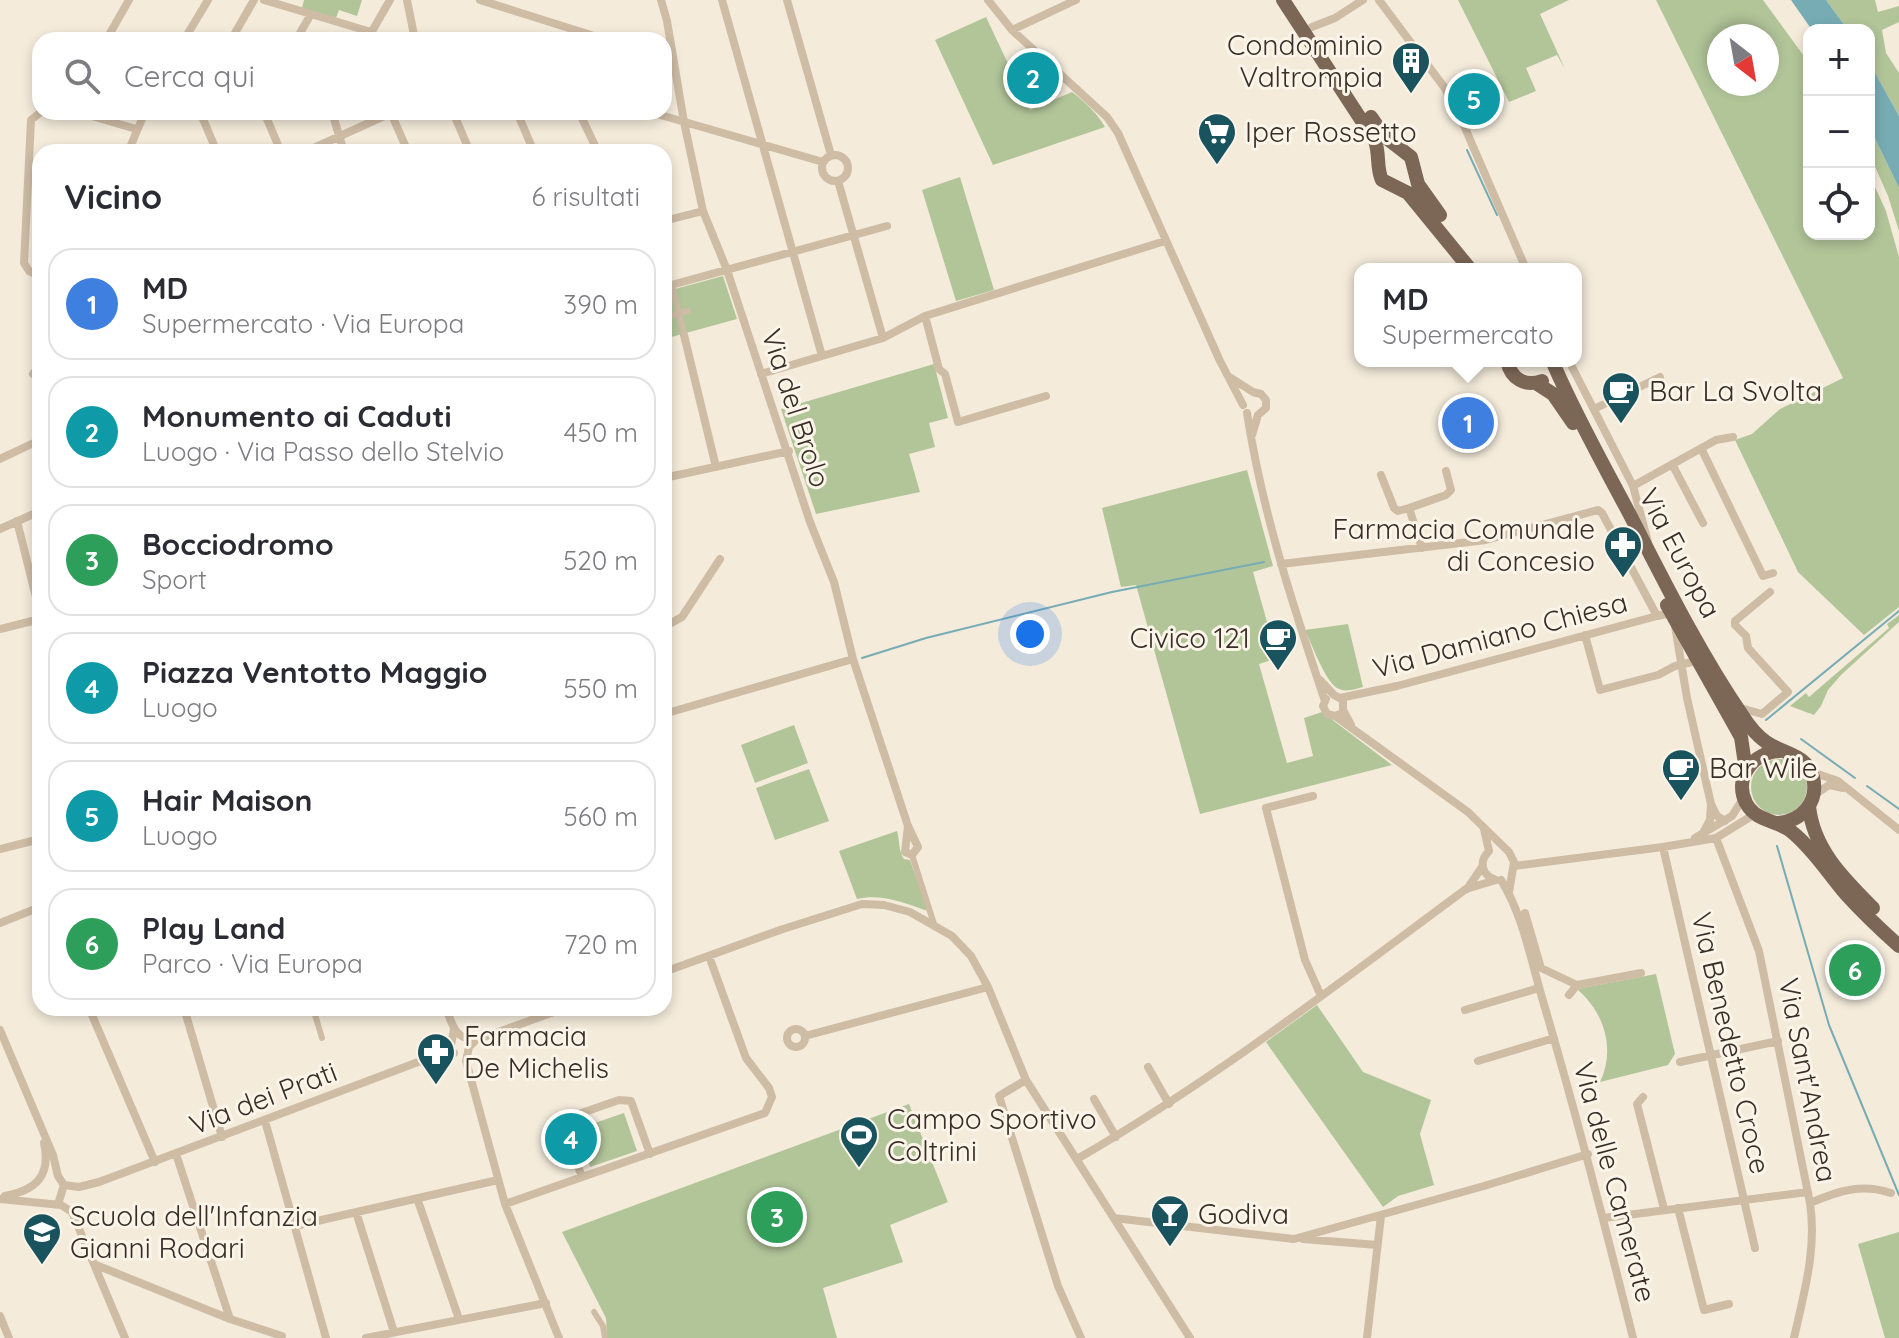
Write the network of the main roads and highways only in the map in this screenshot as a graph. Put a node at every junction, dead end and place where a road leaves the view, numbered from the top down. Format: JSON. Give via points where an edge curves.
{"nodes":[{"id":1,"x":1283,"y":0,"type":"edge"},
{"id":2,"x":1293,"y":0,"type":"edge"},
{"id":3,"x":1400,"y":151,"type":"junction"},
{"id":4,"x":1378,"y":165,"type":"junction"},
{"id":5,"x":1415,"y":169,"type":"junction"},
{"id":6,"x":1393,"y":187,"type":"junction"},
{"id":7,"x":1465,"y":263,"type":"edge"},
{"id":8,"x":1476,"y":263,"type":"edge"},
{"id":9,"x":1509,"y":367,"type":"edge"},
{"id":10,"x":1556,"y":367,"type":"edge"},
{"id":11,"x":1562,"y":367,"type":"edge"},
{"id":12,"x":1536,"y":383,"type":"junction"},
{"id":13,"x":1780,"y":751,"type":"junction"},
{"id":14,"x":1746,"y":771,"type":"junction"},
{"id":15,"x":1811,"y":801,"type":"junction"},
{"id":16,"x":1778,"y":823,"type":"junction"},
{"id":17,"x":1899,"y":934,"type":"edge"},
{"id":18,"x":1899,"y":946,"type":"edge"}],
"edges":[{"from":1,"to":4,"type":"main road","via":[[1375,141]]},
{"from":2,"to":3,"type":"main road","via":[[1384,136]]},
{"from":3,"to":4,"type":"main road","via":[[1389,152]]},
{"from":3,"to":5,"type":"main road","via":[[1411,157]]},
{"from":4,"to":6,"type":"main road","via":[[1382,180]]},
{"from":5,"to":6,"type":"main road","via":[[1410,181]]},
{"from":5,"to":8,"type":"main road","via":[[1427,198]]},
{"from":6,"to":7,"type":"main road","via":[[1408,193]]},
{"from":9,"to":12,"type":"main road","name":"Via Europa","via":[[1518,379]]},
{"from":10,"to":12,"type":"main road"},
{"from":11,"to":13,"type":"main road","name":"Via Europa","via":[[1652,558],[1736,707],[1756,734]]},
{"from":12,"to":14,"type":"main road","name":"Via Europa","via":[[1553,394],[1572,421],[1689,663],[1741,737]]},
{"from":13,"to":14,"type":"main road","via":[[1760,756]]},
{"from":13,"to":15,"type":"main road","name":"Via Europa","via":[[1799,757],[1811,772]]},
{"from":14,"to":16,"type":"main road","name":"Via Europa","via":[[1744,797],[1755,814]]},
{"from":15,"to":16,"type":"main road","via":[[1795,819]]},
{"from":15,"to":17,"type":"main road","via":[[1813,830],[1823,851]]},
{"from":16,"to":18,"type":"main road","via":[[1800,839],[1847,896]]}]}
